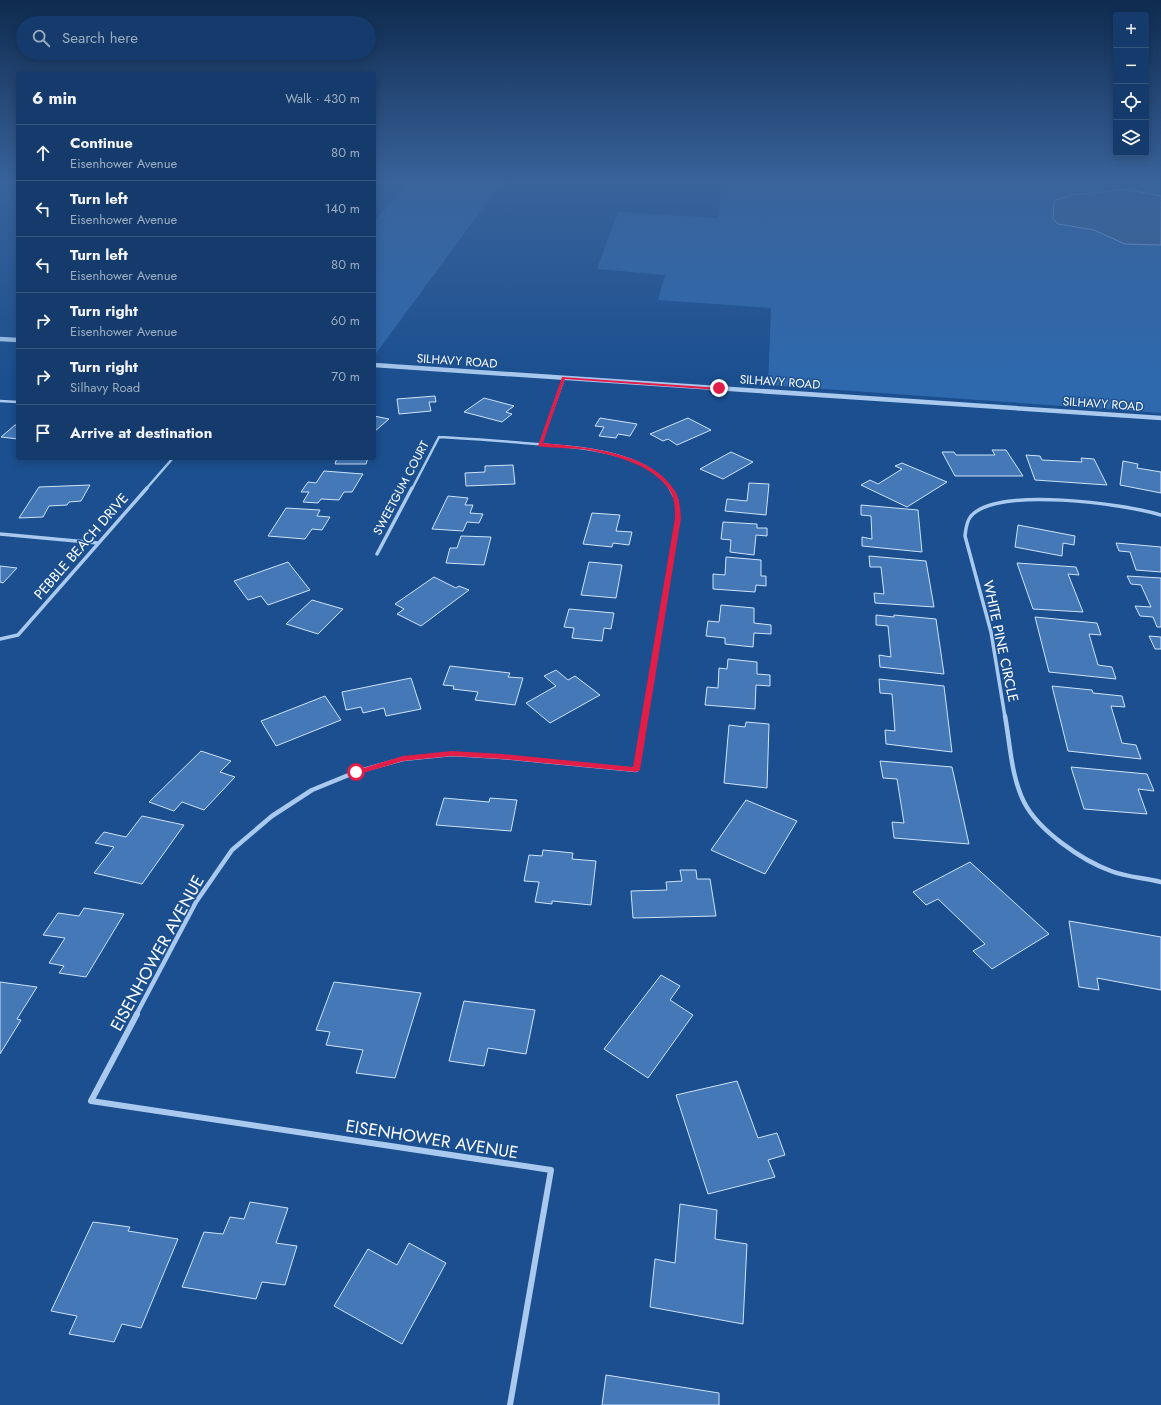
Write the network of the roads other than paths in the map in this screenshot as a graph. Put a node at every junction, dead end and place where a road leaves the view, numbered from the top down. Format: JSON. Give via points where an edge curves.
{"nodes":[{"id":1,"x":0,"y":339,"type":"edge"},
{"id":2,"x":16,"y":340,"type":"edge"},
{"id":3,"x":376,"y":365,"type":"edge"},
{"id":4,"x":564,"y":378,"type":"junction"},
{"id":5,"x":0,"y":401,"type":"edge"},
{"id":6,"x":16,"y":402,"type":"edge"},
{"id":7,"x":1161,"y":418,"type":"edge"},
{"id":8,"x":540,"y":445,"type":"junction"},
{"id":9,"x":171,"y":460,"type":"edge"},
{"id":10,"x":1161,"y":515,"type":"edge"},
{"id":11,"x":0,"y":534,"type":"edge"},
{"id":12,"x":98,"y":543,"type":"junction"},
{"id":13,"x":377,"y":554,"type":"dead end"},
{"id":14,"x":0,"y":639,"type":"edge"},
{"id":15,"x":1161,"y":882,"type":"edge"},
{"id":16,"x":510,"y":1405,"type":"edge"}],
"edges":[{"from":1,"to":2,"type":"street"},
{"from":3,"to":4,"type":"street","name":"SILHAVY ROAD"},
{"from":4,"to":7,"type":"street","name":"SILHAVY ROAD"},
{"from":4,"to":8,"type":"street"},
{"from":5,"to":6,"type":"street"},
{"from":8,"to":13,"type":"street","name":"SWEETGUM COURT","via":[[439,437]]},
{"from":8,"to":16,"type":"street","name":"EISENHOWER AVENUE","via":[[592,450],[630,460],[662,479],[673,491],[678,504],[678,518],[636,770],[452,754],[403,759],[356,772],[312,790],[272,816],[232,850],[196,902],[91,1101],[551,1170]]},
{"from":9,"to":12,"type":"street","name":"PEBBLE BEACH DRIVE"},
{"from":10,"to":15,"type":"street","name":"WHITE PINE CIRCLE","via":[[1126,506],[1042,499],[1001,501],[972,514],[966,524],[966,536],[991,632],[1016,778],[1024,802],[1055,838],[1080,856],[1110,871]]},
{"from":11,"to":12,"type":"street"},
{"from":12,"to":14,"type":"street","name":"PEBBLE BEACH DRIVE","via":[[18,635]]}]}
